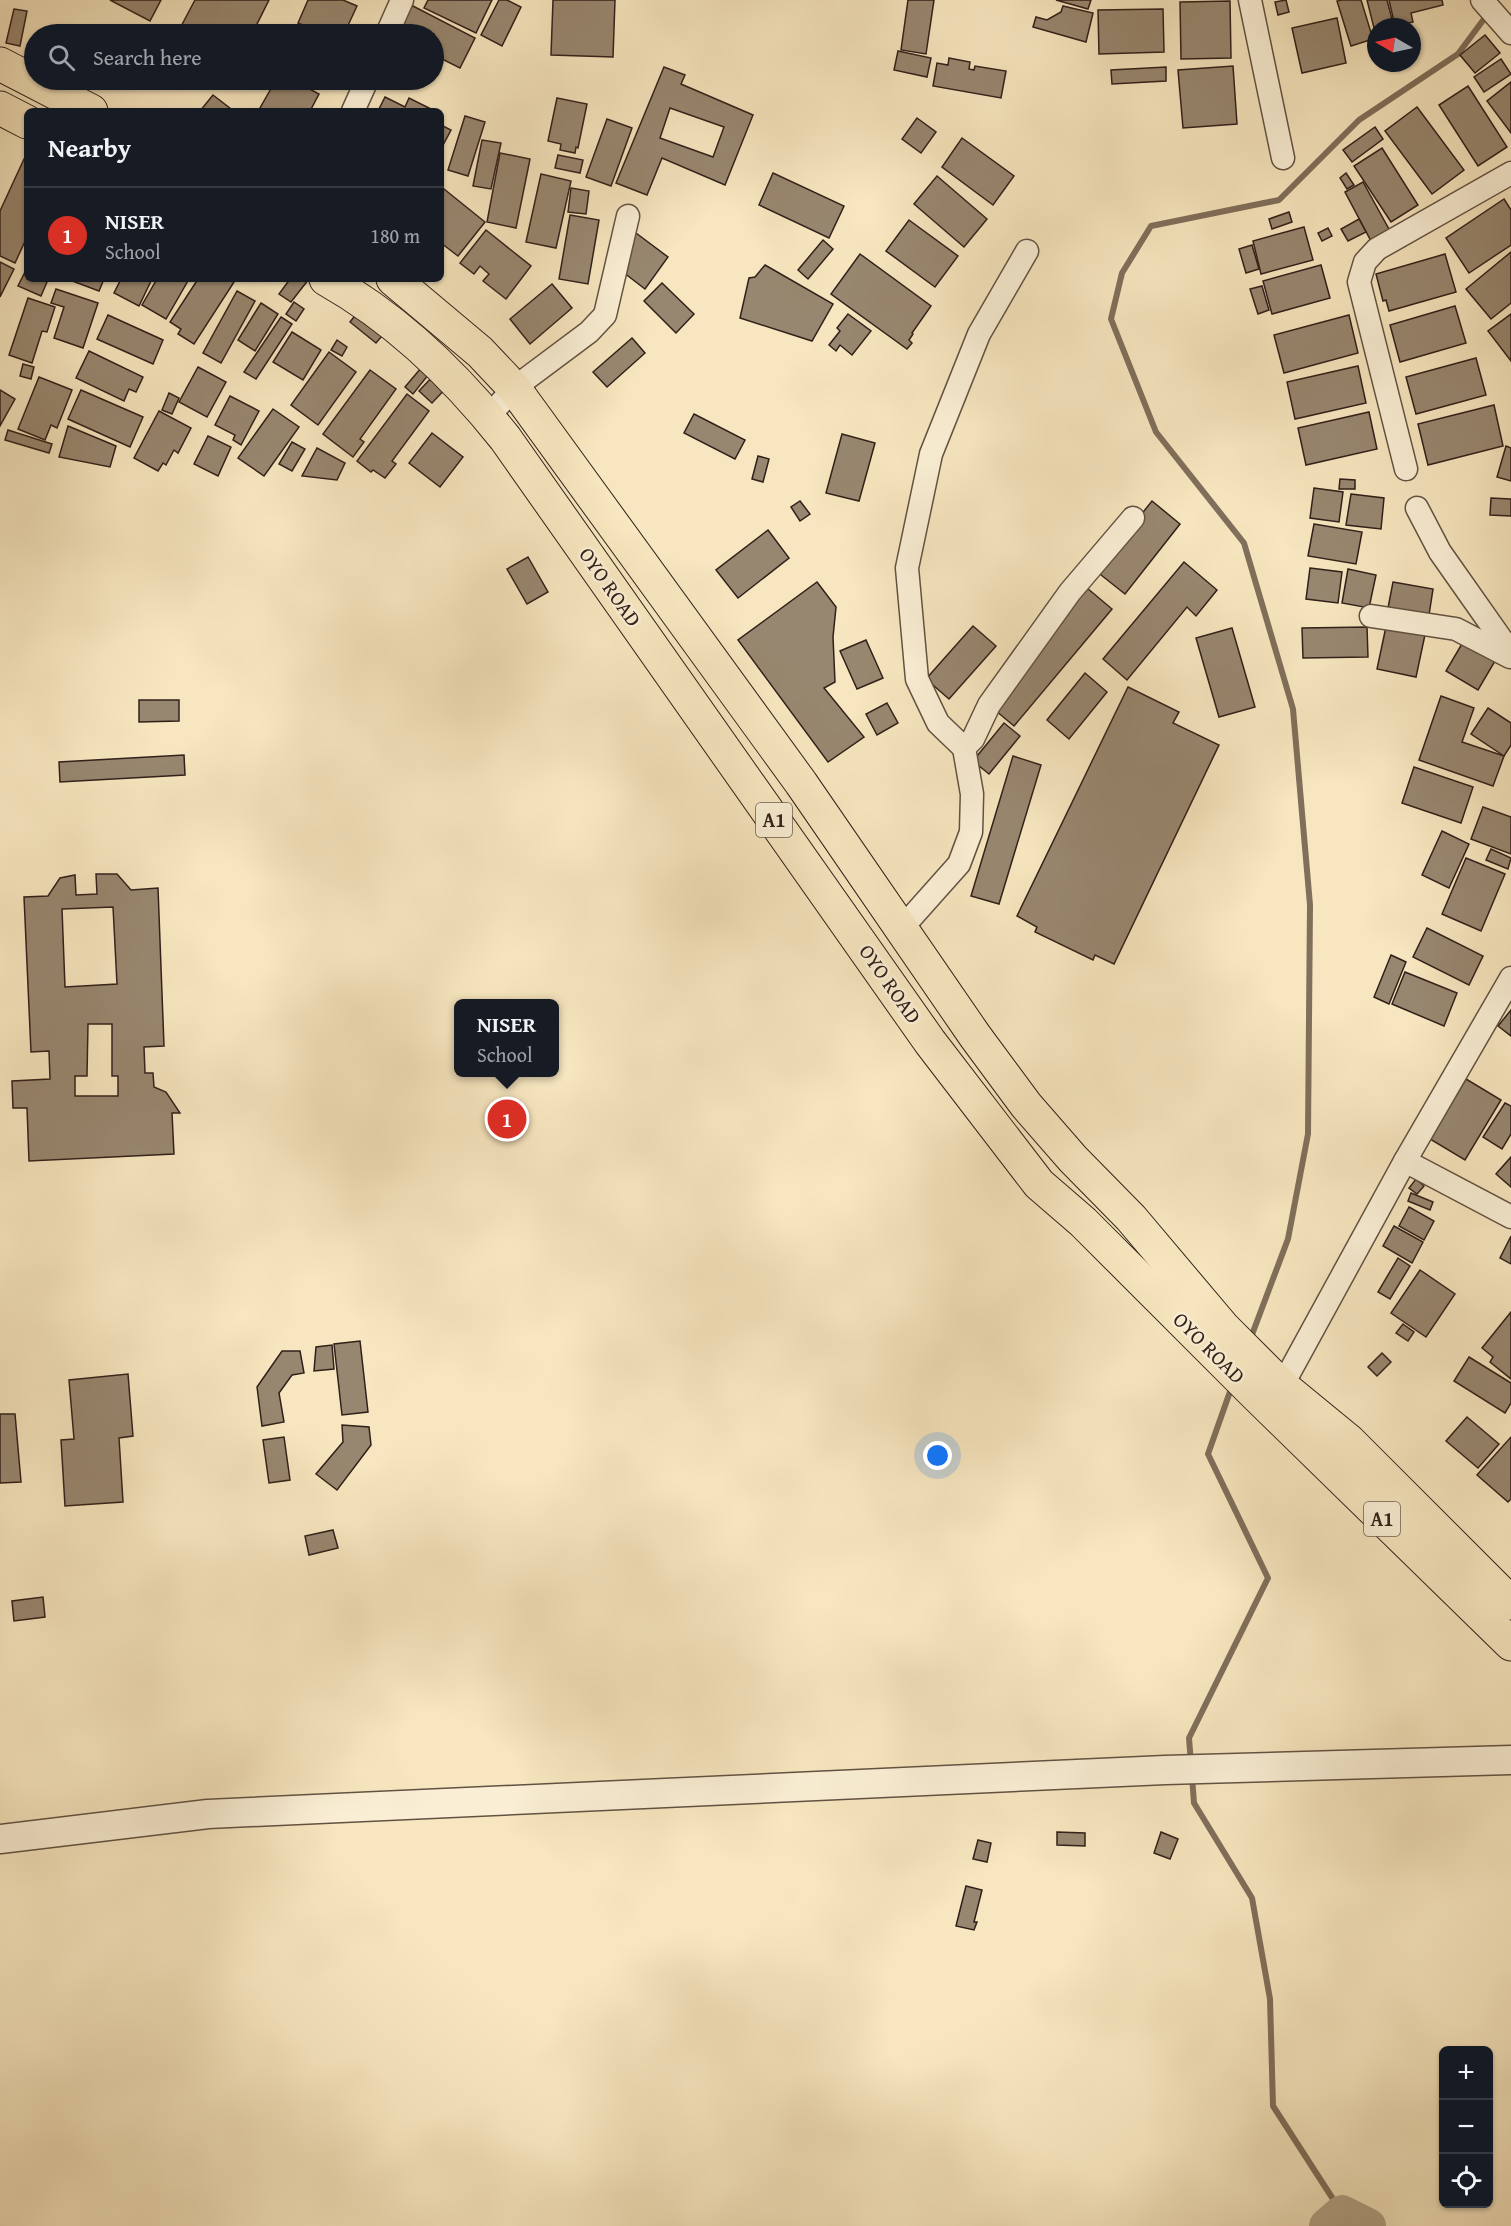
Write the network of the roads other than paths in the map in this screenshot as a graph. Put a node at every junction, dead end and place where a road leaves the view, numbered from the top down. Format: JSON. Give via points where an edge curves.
{"nodes":[{"id":1,"x":402,"y":0,"type":"edge"},
{"id":2,"x":1250,"y":0,"type":"edge"},
{"id":3,"x":1485,"y":4,"type":"edge"},
{"id":4,"x":391,"y":24,"type":"edge"},
{"id":5,"x":1507,"y":29,"type":"edge"},
{"id":6,"x":0,"y":64,"type":"edge"},
{"id":7,"x":24,"y":76,"type":"edge"},
{"id":8,"x":50,"y":90,"type":"edge"},
{"id":9,"x":362,"y":90,"type":"edge"},
{"id":10,"x":85,"y":108,"type":"edge"},
{"id":11,"x":354,"y":108,"type":"edge"},
{"id":12,"x":1283,"y":158,"type":"dead end"},
{"id":13,"x":1509,"y":178,"type":"edge"},
{"id":14,"x":628,"y":216,"type":"dead end"},
{"id":15,"x":1027,"y":251,"type":"dead end"},
{"id":16,"x":330,"y":282,"type":"edge"},
{"id":17,"x":397,"y":282,"type":"edge"},
{"id":18,"x":514,"y":388,"type":"junction"},
{"id":19,"x":489,"y":417,"type":"junction"},
{"id":20,"x":1406,"y":469,"type":"dead end"},
{"id":21,"x":1417,"y":508,"type":"dead end"},
{"id":22,"x":1133,"y":518,"type":"dead end"},
{"id":23,"x":1371,"y":616,"type":"dead end"},
{"id":24,"x":1511,"y":656,"type":"edge"},
{"id":25,"x":964,"y":748,"type":"junction"},
{"id":26,"x":902,"y":928,"type":"junction"},
{"id":27,"x":1511,"y":978,"type":"edge"},
{"id":28,"x":1405,"y":1161,"type":"junction"},
{"id":29,"x":1511,"y":1217,"type":"edge"},
{"id":30,"x":1271,"y":1386,"type":"junction"},
{"id":31,"x":1511,"y":1603,"type":"edge"},
{"id":32,"x":1511,"y":1644,"type":"edge"},
{"id":33,"x":1511,"y":1760,"type":"edge"},
{"id":34,"x":0,"y":1839,"type":"edge"}],
"edges":[{"from":1,"to":4,"type":"street"},
{"from":2,"to":12,"type":"street"},
{"from":3,"to":5,"type":"street"},
{"from":6,"to":7,"type":"highway"},
{"from":8,"to":10,"type":"highway"},
{"from":9,"to":11,"type":"street"},
{"from":13,"to":20,"type":"street","via":[[1377,249],[1365,262],[1359,282]]},
{"from":14,"to":18,"type":"street","via":[[605,315],[589,332]]},
{"from":15,"to":25,"type":"street","via":[[979,334],[931,454],[907,568],[918,680],[938,723]]},
{"from":16,"to":19,"type":"highway","name":"OYO ROAD","number":"A1","via":[[419,345]]},
{"from":17,"to":18,"type":"highway","name":"OYO ROAD","number":"A1","via":[[480,352]]},
{"from":18,"to":19,"type":"street"},
{"from":18,"to":26,"type":"highway","name":"OYO ROAD","number":"A1"},
{"from":19,"to":30,"type":"highway","name":"OYO ROAD","number":"A1","via":[[930,1042],[1039,1184],[1083,1222],[1225,1363]]},
{"from":21,"to":24,"type":"street","via":[[1440,552]]},
{"from":22,"to":25,"type":"street","via":[[1070,592],[989,705],[973,739]]},
{"from":23,"to":24,"type":"street","via":[[1456,629]]},
{"from":25,"to":26,"type":"street","via":[[972,794],[971,832],[959,864]]},
{"from":26,"to":30,"type":"highway","name":"OYO ROAD","number":"A1","via":[[1026,1105],[1072,1159],[1131,1218]]},
{"from":27,"to":28,"type":"street"},
{"from":28,"to":29,"type":"street"},
{"from":28,"to":30,"type":"street"},
{"from":30,"to":31,"type":"highway","name":"OYO ROAD","number":"A1","via":[[1349,1442]]},
{"from":30,"to":32,"type":"highway","name":"OYO ROAD","number":"A1"},
{"from":33,"to":34,"type":"street","via":[[1165,1770],[208,1814]]}]}
